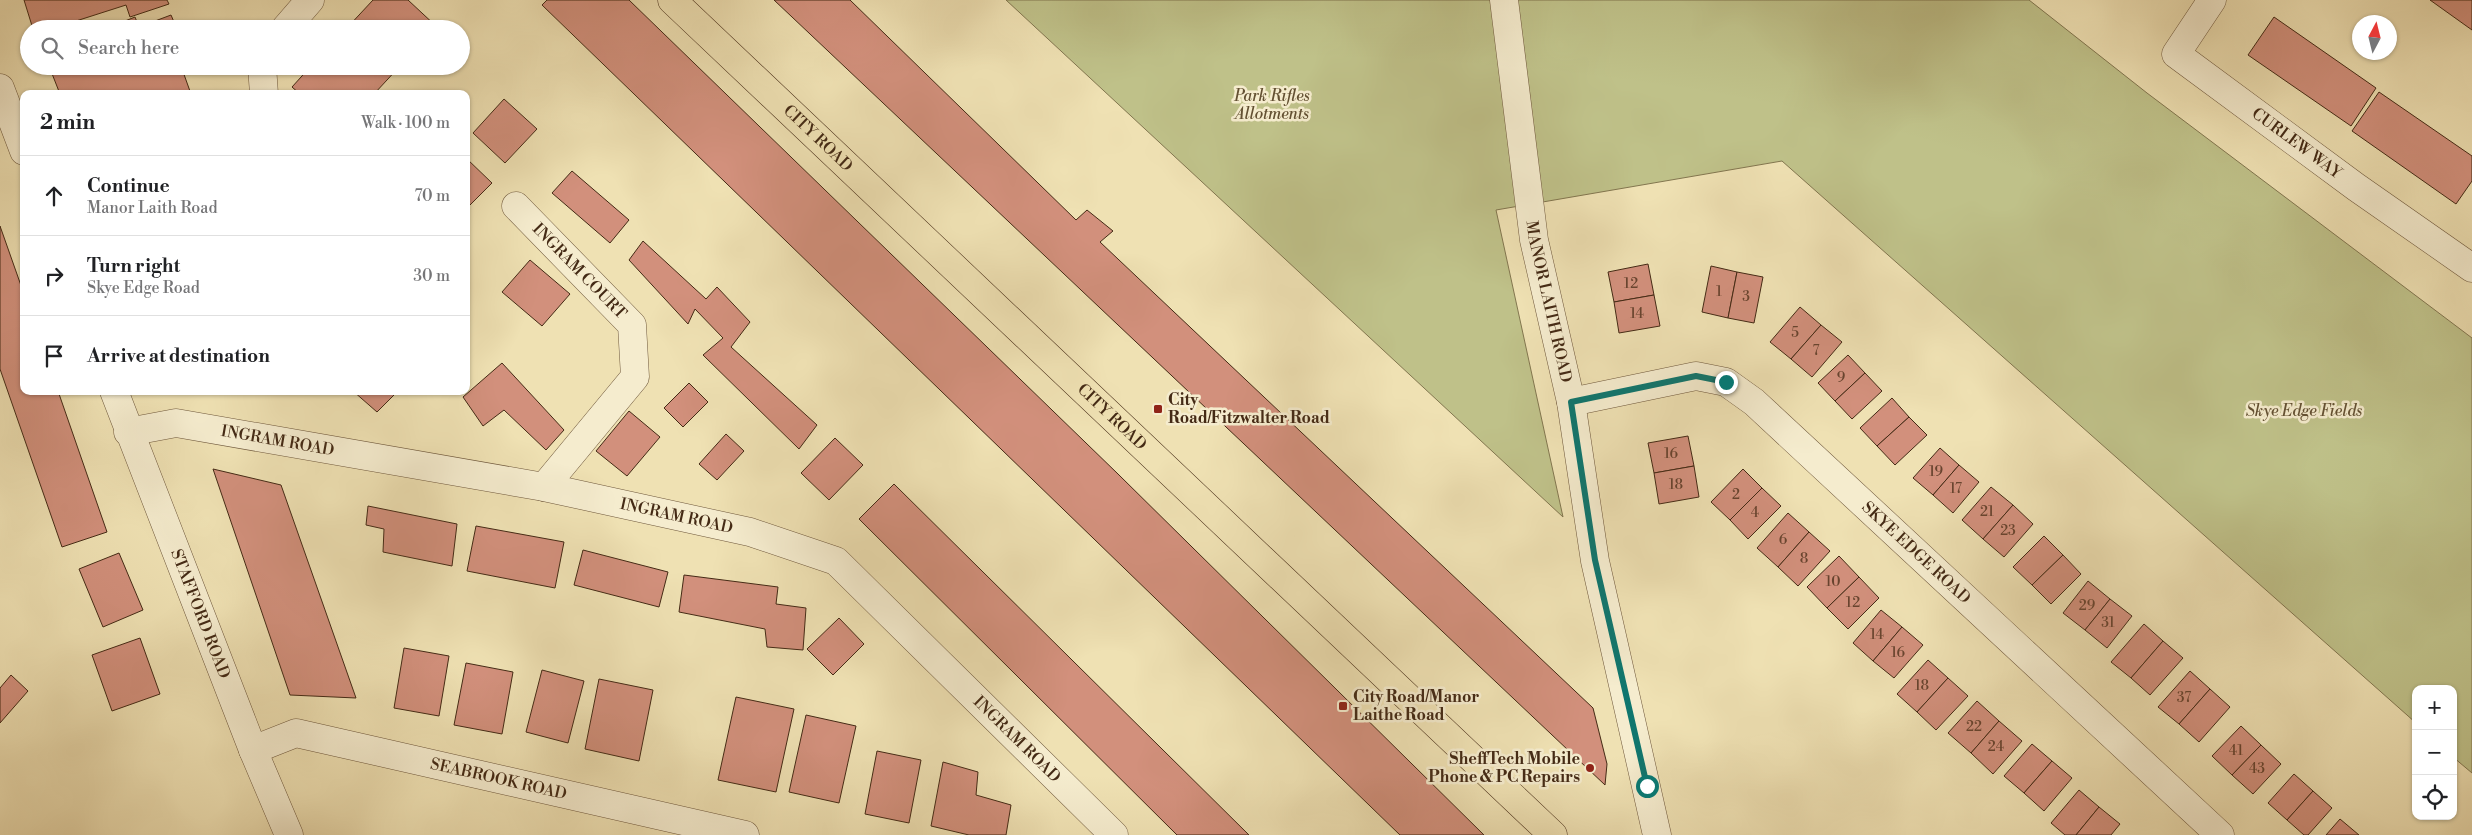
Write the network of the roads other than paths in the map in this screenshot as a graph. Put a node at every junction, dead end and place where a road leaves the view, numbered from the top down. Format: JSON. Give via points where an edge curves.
{"nodes":[{"id":1,"x":310,"y":0,"type":"edge"},
{"id":2,"x":672,"y":0,"type":"edge"},
{"id":3,"x":1504,"y":0,"type":"edge"},
{"id":4,"x":2212,"y":0,"type":"edge"},
{"id":5,"x":293,"y":20,"type":"edge"},
{"id":6,"x":263,"y":75,"type":"edge"},
{"id":7,"x":0,"y":88,"type":"edge"},
{"id":8,"x":264,"y":90,"type":"edge"},
{"id":9,"x":20,"y":140,"type":"edge"},
{"id":10,"x":516,"y":206,"type":"dead end"},
{"id":11,"x":2472,"y":268,"type":"edge"},
{"id":12,"x":115,"y":395,"type":"edge"},
{"id":13,"x":1571,"y":402,"type":"junction"},
{"id":14,"x":128,"y":432,"type":"junction"},
{"id":15,"x":544,"y":487,"type":"junction"},
{"id":16,"x":253,"y":750,"type":"junction"},
{"id":17,"x":289,"y":835,"type":"edge"},
{"id":18,"x":745,"y":835,"type":"edge"},
{"id":19,"x":1114,"y":835,"type":"edge"},
{"id":20,"x":1553,"y":835,"type":"edge"},
{"id":21,"x":1657,"y":835,"type":"edge"},
{"id":22,"x":2220,"y":835,"type":"edge"}],
"edges":[{"from":1,"to":5,"type":"street"},
{"from":2,"to":20,"type":"main road","name":"CITY ROAD"},
{"from":3,"to":13,"type":"street","name":"MANOR LAITH ROAD","via":[[1534,240]]},
{"from":4,"to":11,"type":"street","name":"CURLEW WAY","via":[[2176,54],[2356,188]]},
{"from":6,"to":8,"type":"street"},
{"from":7,"to":9,"type":"street"},
{"from":10,"to":15,"type":"street","name":"INGRAM COURT","via":[[632,325],[635,377]]},
{"from":12,"to":14,"type":"street","name":"STAFFORD ROAD"},
{"from":13,"to":21,"type":"street","name":"MANOR LAITH ROAD","via":[[1595,560]]},
{"from":13,"to":22,"type":"street","name":"SKYE EDGE ROAD","via":[[1696,376],[1726,382],[1754,402]]},
{"from":14,"to":15,"type":"street","name":"INGRAM ROAD","via":[[176,423]]},
{"from":14,"to":16,"type":"street","name":"STAFFORD ROAD"},
{"from":15,"to":19,"type":"street","name":"INGRAM ROAD","via":[[750,532],[836,561]]},
{"from":16,"to":17,"type":"street","name":"STAFFORD ROAD"},
{"from":16,"to":18,"type":"street","name":"SEABROOK ROAD","via":[[296,733]]}]}
